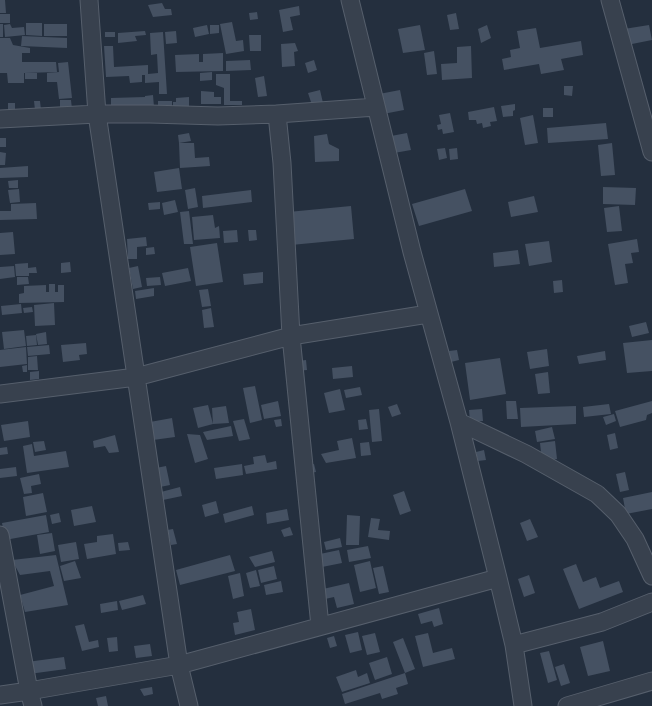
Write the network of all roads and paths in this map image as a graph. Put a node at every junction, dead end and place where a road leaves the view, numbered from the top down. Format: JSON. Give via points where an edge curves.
{"nodes":[{"id":1,"x":88,"y":0,"type":"edge"},
{"id":2,"x":350,"y":0,"type":"edge"},
{"id":3,"x":610,"y":0,"type":"edge"},
{"id":4,"x":376,"y":107,"type":"junction"},
{"id":5,"x":97,"y":114,"type":"junction"},
{"id":6,"x":277,"y":114,"type":"junction"},
{"id":7,"x":0,"y":119,"type":"edge"},
{"id":8,"x":652,"y":152,"type":"edge"},
{"id":9,"x":428,"y":314,"type":"junction"},
{"id":10,"x":291,"y":336,"type":"junction"},
{"id":11,"x":136,"y":377,"type":"junction"},
{"id":12,"x":0,"y":394,"type":"edge"},
{"id":13,"x":458,"y":422,"type":"junction"},
{"id":14,"x":0,"y":535,"type":"edge"},
{"id":15,"x":652,"y":576,"type":"edge"},
{"id":16,"x":498,"y":578,"type":"junction"},
{"id":17,"x":652,"y":602,"type":"edge"},
{"id":18,"x":320,"y":626,"type":"junction"},
{"id":19,"x":514,"y":645,"type":"junction"},
{"id":20,"x":179,"y":664,"type":"junction"},
{"id":21,"x":652,"y":681,"type":"edge"},
{"id":22,"x":0,"y":695,"type":"edge"},
{"id":23,"x":31,"y":699,"type":"edge"},
{"id":24,"x":189,"y":706,"type":"edge"},
{"id":25,"x":523,"y":706,"type":"edge"},
{"id":26,"x":568,"y":706,"type":"edge"}],
"edges":[{"from":1,"to":5,"type":"street"},
{"from":2,"to":4,"type":"street"},
{"from":3,"to":8,"type":"street"},
{"from":4,"to":6,"type":"street"},
{"from":4,"to":9,"type":"street"},
{"from":5,"to":6,"type":"street"},
{"from":5,"to":7,"type":"street"},
{"from":5,"to":11,"type":"street"},
{"from":6,"to":10,"type":"street"},
{"from":9,"to":10,"type":"street"},
{"from":9,"to":13,"type":"street"},
{"from":10,"to":11,"type":"street"},
{"from":10,"to":18,"type":"street"},
{"from":11,"to":12,"type":"street"},
{"from":11,"to":20,"type":"street"},
{"from":13,"to":15,"type":"street","via":[[526,454],[596,494],[618,514],[635,539]]},
{"from":13,"to":16,"type":"street"},
{"from":14,"to":23,"type":"street"},
{"from":16,"to":18,"type":"street"},
{"from":16,"to":19,"type":"street"},
{"from":17,"to":19,"type":"street","via":[[602,622]]},
{"from":18,"to":20,"type":"street"},
{"from":19,"to":25,"type":"street"},
{"from":20,"to":23,"type":"street"},
{"from":20,"to":24,"type":"street"},
{"from":21,"to":26,"type":"street"},
{"from":22,"to":23,"type":"street"}]}
